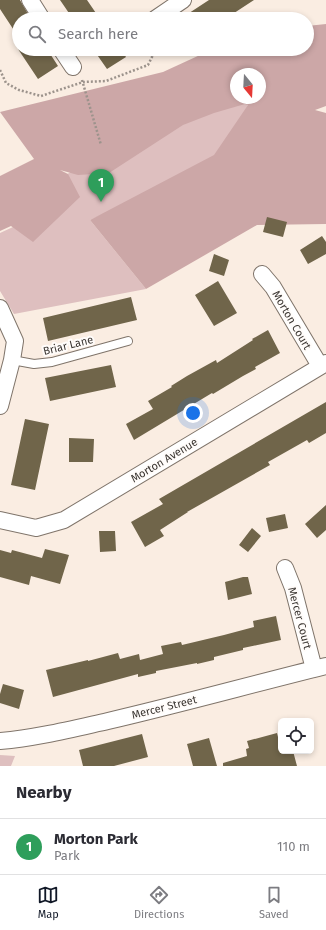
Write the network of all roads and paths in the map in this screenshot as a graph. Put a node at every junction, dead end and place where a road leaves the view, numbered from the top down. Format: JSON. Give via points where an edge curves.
{"nodes":[{"id":1,"x":30,"y":0,"type":"edge"},
{"id":2,"x":183,"y":0,"type":"edge"},
{"id":3,"x":38,"y":12,"type":"edge"},
{"id":4,"x":165,"y":12,"type":"edge"},
{"id":5,"x":66,"y":56,"type":"edge"},
{"id":6,"x":73,"y":67,"type":"dead end"},
{"id":7,"x":83,"y":82,"type":"dead end"},
{"id":8,"x":101,"y":145,"type":"dead end"},
{"id":9,"x":262,"y":274,"type":"dead end"},
{"id":10,"x":0,"y":308,"type":"edge"},
{"id":11,"x":128,"y":342,"type":"dead end"},
{"id":12,"x":12,"y":360,"type":"junction"},
{"id":13,"x":323,"y":365,"type":"edge"},
{"id":14,"x":0,"y":406,"type":"edge"},
{"id":15,"x":0,"y":520,"type":"edge"},
{"id":16,"x":285,"y":568,"type":"dead end"},
{"id":17,"x":320,"y":668,"type":"edge"},
{"id":18,"x":0,"y":740,"type":"edge"}],
"edges":[{"from":1,"to":3,"type":"street"},
{"from":2,"to":4,"type":"street"},
{"from":5,"to":6,"type":"street"},
{"from":7,"to":8,"type":"path"},
{"from":9,"to":13,"type":"street","name":"Morton Court"},
{"from":10,"to":12,"type":"street","via":[[15,341]]},
{"from":11,"to":12,"type":"lane","name":"Briar Lane","via":[[52,362],[34,364]]},
{"from":12,"to":14,"type":"street"},
{"from":13,"to":15,"type":"street","name":"Morton Avenue","via":[[64,520],[36,528]]},
{"from":16,"to":17,"type":"street","name":"Mercer Court"},
{"from":17,"to":18,"type":"street","name":"Mercer Street","via":[[51,734]]}]}
